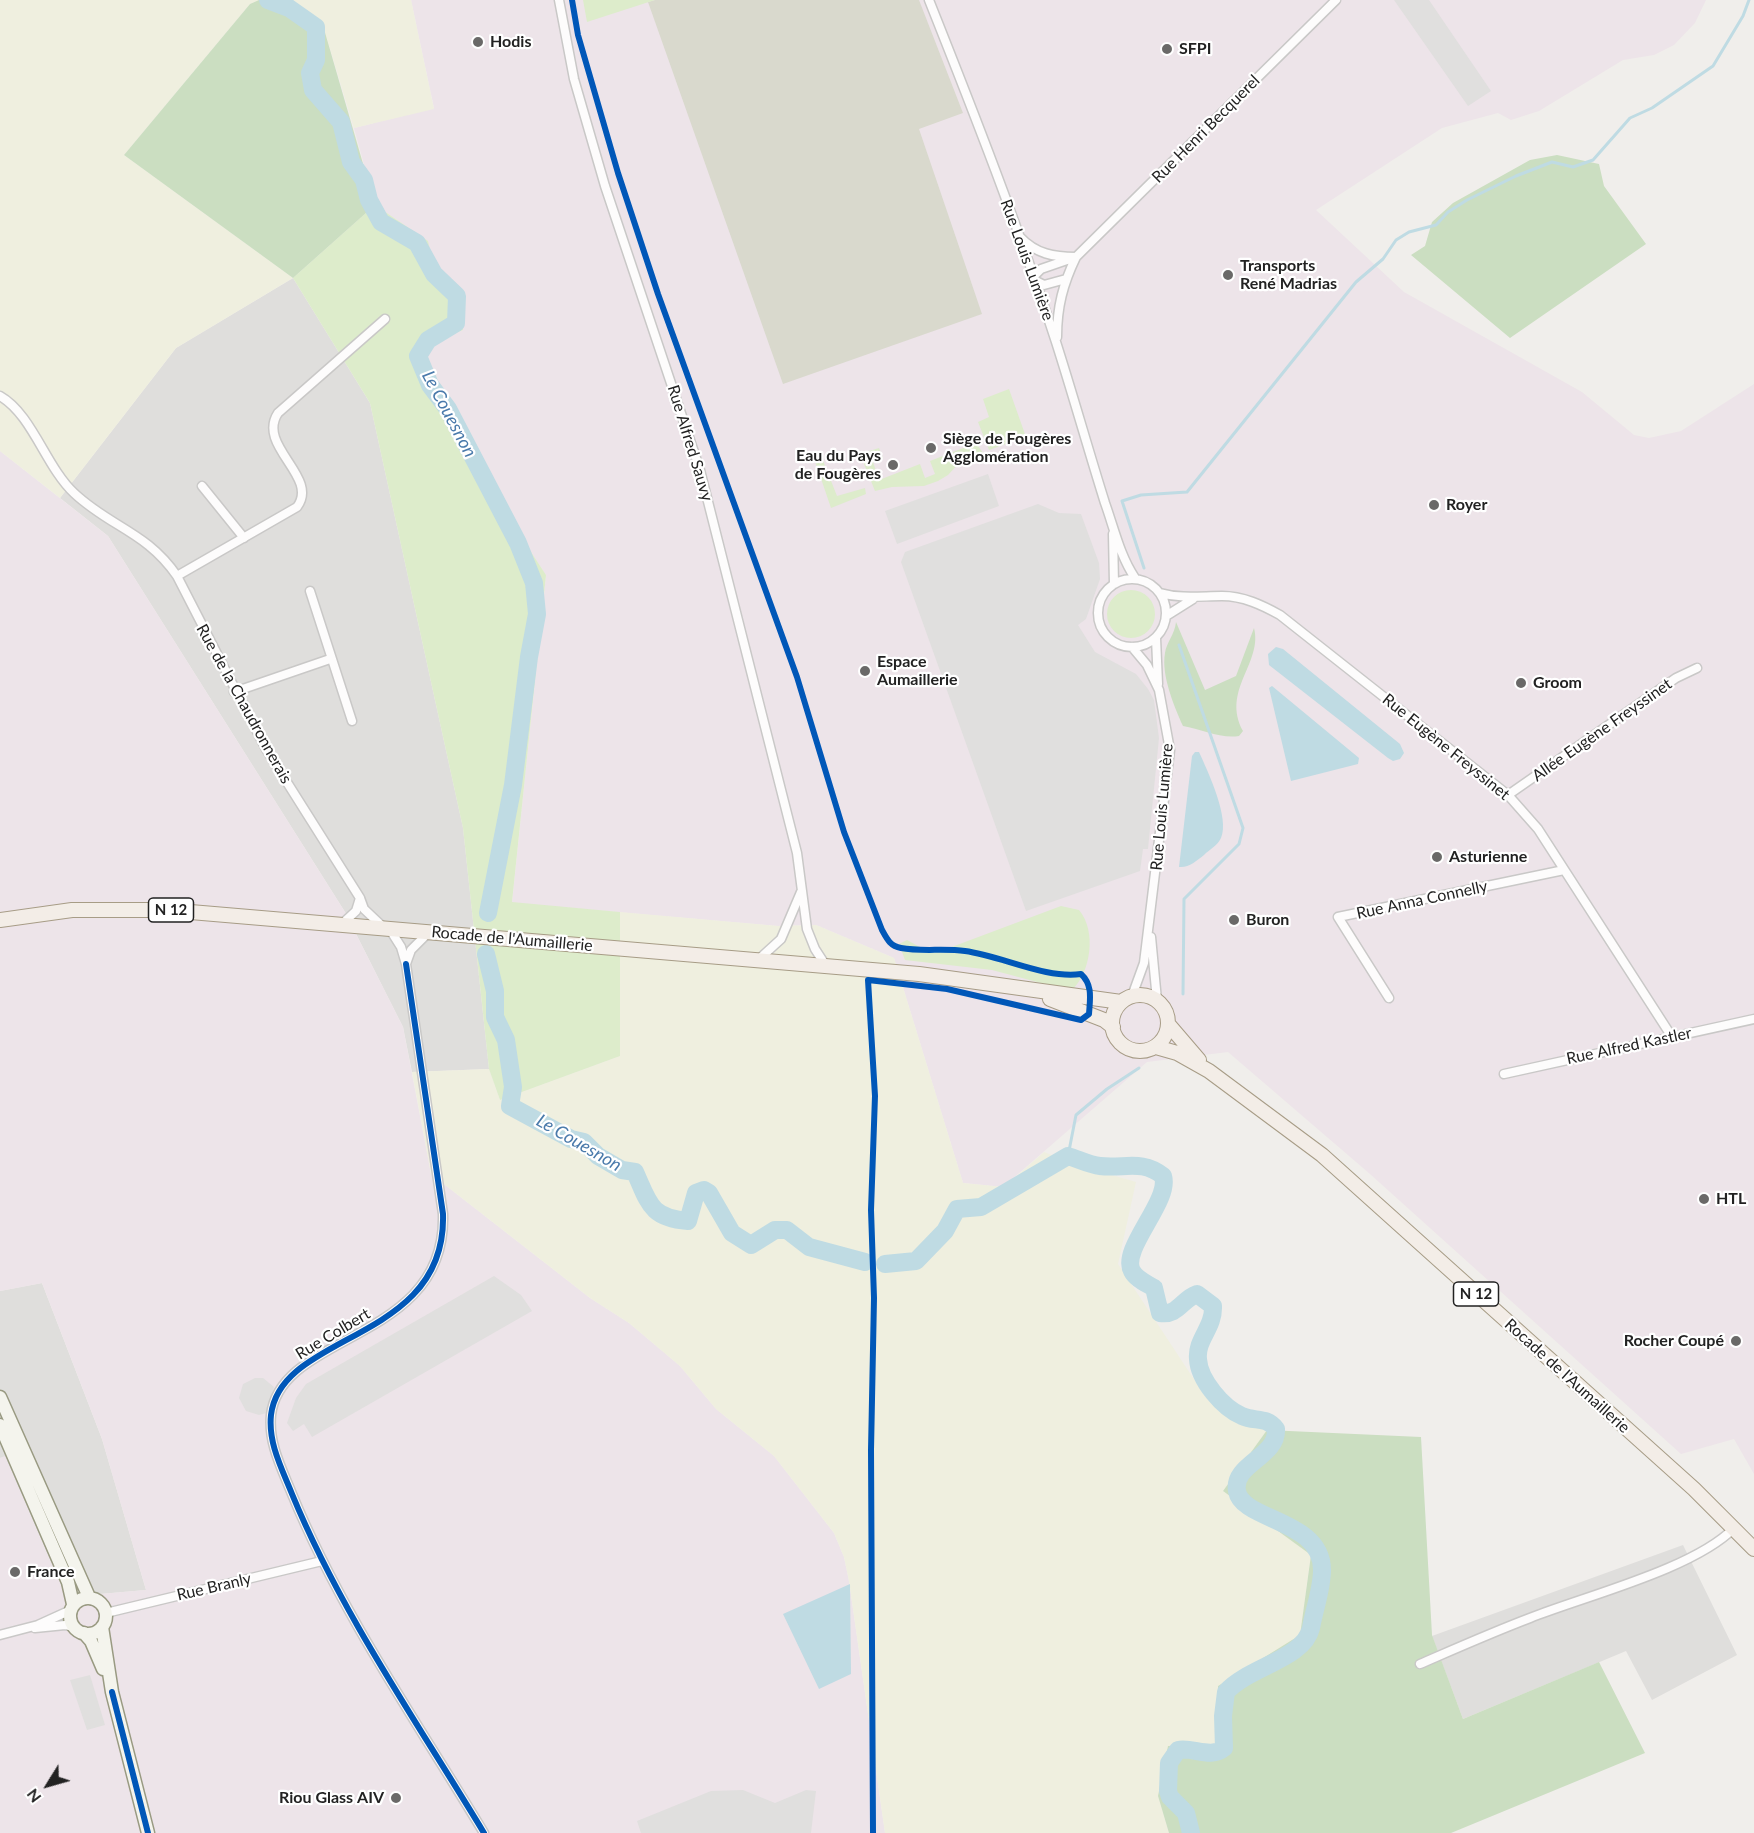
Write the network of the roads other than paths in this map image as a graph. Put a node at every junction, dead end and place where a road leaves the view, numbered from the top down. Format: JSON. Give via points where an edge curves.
{"nodes":[{"id":1,"x":559,"y":0,"type":"edge"},
{"id":2,"x":929,"y":0,"type":"edge"},
{"id":3,"x":1336,"y":0,"type":"edge"},
{"id":4,"x":1018,"y":234,"type":"junction"},
{"id":5,"x":1076,"y":257,"type":"junction"},
{"id":6,"x":1033,"y":278,"type":"junction"},
{"id":7,"x":1066,"y":279,"type":"junction"},
{"id":8,"x":385,"y":319,"type":"dead end"},
{"id":9,"x":1056,"y":343,"type":"junction"},
{"id":10,"x":0,"y":396,"type":"edge"},
{"id":11,"x":202,"y":486,"type":"dead end"},
{"id":12,"x":1112,"y":525,"type":"junction"},
{"id":13,"x":244,"y":538,"type":"junction"},
{"id":14,"x":177,"y":576,"type":"junction"},
{"id":15,"x":1135,"y":578,"type":"junction"},
{"id":16,"x":1114,"y":584,"type":"junction"},
{"id":17,"x":310,"y":591,"type":"dead end"},
{"id":18,"x":1160,"y":593,"type":"junction"},
{"id":19,"x":1196,"y":598,"type":"junction"},
{"id":20,"x":1166,"y":616,"type":"junction"},
{"id":21,"x":1156,"y":638,"type":"junction"},
{"id":22,"x":1132,"y":647,"type":"junction"},
{"id":23,"x":330,"y":659,"type":"junction"},
{"id":24,"x":1697,"y":668,"type":"dead end"},
{"id":25,"x":1159,"y":690,"type":"junction"},
{"id":26,"x":234,"y":692,"type":"junction"},
{"id":27,"x":352,"y":721,"type":"dead end"},
{"id":28,"x":1508,"y":795,"type":"junction"},
{"id":29,"x":1564,"y":870,"type":"junction"},
{"id":30,"x":802,"y":891,"type":"junction"},
{"id":31,"x":360,"y":898,"type":"junction"},
{"id":32,"x":0,"y":920,"type":"edge"},
{"id":33,"x":342,"y":924,"type":"junction"},
{"id":34,"x":1150,"y":925,"type":"junction"},
{"id":35,"x":386,"y":928,"type":"junction"},
{"id":36,"x":429,"y":932,"type":"junction"},
{"id":37,"x":758,"y":960,"type":"junction"},
{"id":38,"x":406,"y":964,"type":"junction"},
{"id":39,"x":826,"y":966,"type":"junction"},
{"id":40,"x":1023,"y":989,"type":"junction"},
{"id":41,"x":1389,"y":998,"type":"dead end"},
{"id":42,"x":1127,"y":999,"type":"junction"},
{"id":43,"x":1157,"y":1000,"type":"junction"},
{"id":44,"x":1754,"y":1019,"type":"edge"},
{"id":45,"x":1169,"y":1025,"type":"junction"},
{"id":46,"x":1113,"y":1027,"type":"junction"},
{"id":47,"x":1672,"y":1037,"type":"junction"},
{"id":48,"x":1156,"y":1047,"type":"junction"},
{"id":49,"x":1209,"y":1071,"type":"junction"},
{"id":50,"x":1504,"y":1074,"type":"dead end"},
{"id":51,"x":0,"y":1397,"type":"edge"},
{"id":52,"x":3,"y":1411,"type":"edge"},
{"id":53,"x":0,"y":1425,"type":"edge"},
{"id":54,"x":42,"y":1520,"type":"junction"},
{"id":55,"x":1734,"y":1528,"type":"junction"},
{"id":56,"x":60,"y":1537,"type":"junction"},
{"id":57,"x":1754,"y":1550,"type":"edge"},
{"id":58,"x":322,"y":1561,"type":"junction"},
{"id":59,"x":88,"y":1597,"type":"junction"},
{"id":60,"x":72,"y":1607,"type":"junction"},
{"id":61,"x":106,"y":1613,"type":"junction"},
{"id":62,"x":102,"y":1628,"type":"junction"},
{"id":63,"x":20,"y":1630,"type":"junction"},
{"id":64,"x":79,"y":1630,"type":"junction"},
{"id":65,"x":0,"y":1635,"type":"edge"},
{"id":66,"x":1420,"y":1664,"type":"dead end"},
{"id":67,"x":112,"y":1692,"type":"junction"},
{"id":68,"x":148,"y":1833,"type":"edge"},
{"id":69,"x":484,"y":1833,"type":"edge"}],
"edges":[{"from":1,"to":30,"type":"street","name":"Rue Alfred Sauvy","via":[[574,79],[605,186],[700,470],[797,853]]},
{"from":2,"to":4,"type":"street","name":"Rue Louis Lumière"},
{"from":3,"to":5,"type":"street","name":"Rue Henri Becquerel"},
{"from":4,"to":5,"type":"street","via":[[1042,253]]},
{"from":4,"to":6,"type":"street","name":"Rue Louis Lumière"},
{"from":5,"to":6,"type":"street","name":"Rue Henri Becquerel","via":[[1041,269]]},
{"from":5,"to":7,"type":"street","name":"Rue Henri Becquerel"},
{"from":6,"to":7,"type":"street","via":[[1044,285]]},
{"from":6,"to":9,"type":"street","name":"Rue Louis Lumière"},
{"from":7,"to":9,"type":"street","name":"Rue Henri Becquerel","via":[[1057,311]]},
{"from":8,"to":13,"type":"street","via":[[273,420],[274,438],[299,480],[302,501]]},
{"from":9,"to":12,"type":"street","name":"Rue Louis Lumière"},
{"from":10,"to":14,"type":"street","name":"Rue de la Chaudronnerais","via":[[18,412],[74,493],[116,525],[150,544]]},
{"from":11,"to":13,"type":"street"},
{"from":12,"to":15,"type":"street","name":"Rue Louis Lumière","via":[[1126,565]]},
{"from":12,"to":16,"type":"street","name":"Rue Louis Lumière"},
{"from":13,"to":14,"type":"street"},
{"from":14,"to":26,"type":"street","name":"Rue de la Chaudronnerais"},
{"from":15,"to":16,"type":"street"},
{"from":15,"to":18,"type":"street"},
{"from":16,"to":22,"type":"street","via":[[1100,601],[1100,623],[1113,641]]},
{"from":17,"to":23,"type":"street"},
{"from":18,"to":19,"type":"street","name":"Rue Eugène Freyssinet"},
{"from":18,"to":20,"type":"street"},
{"from":19,"to":20,"type":"street","name":"Rue Eugène Freyssinet"},
{"from":19,"to":28,"type":"street","name":"Rue Eugène Freyssinet","via":[[1236,597],[1280,615]]},
{"from":20,"to":21,"type":"street"},
{"from":21,"to":22,"type":"street"},
{"from":21,"to":25,"type":"street","name":"Rue Louis Lumière"},
{"from":22,"to":25,"type":"street","name":"Rue Louis Lumière","via":[[1147,665]]},
{"from":23,"to":26,"type":"street"},
{"from":23,"to":27,"type":"street"},
{"from":24,"to":28,"type":"street","name":"Allée Eugène Freyssinet","via":[[1676,678]]},
{"from":25,"to":34,"type":"street","name":"Rue Louis Lumière","via":[[1170,750]]},
{"from":26,"to":31,"type":"street","name":"Rue de la Chaudronnerais"},
{"from":28,"to":29,"type":"street","name":"Rue Eugène Freyssinet","via":[[1538,829]]},
{"from":29,"to":41,"type":"street","name":"Rue Anna Connelly","via":[[1338,917]]},
{"from":29,"to":47,"type":"street","name":"Rue Eugène Freyssinet"},
{"from":30,"to":37,"type":"street","via":[[781,939]]},
{"from":30,"to":39,"type":"street","name":"Rue Alfred Sauvy","via":[[807,929]]},
{"from":31,"to":33,"type":"street","via":[[356,911]]},
{"from":31,"to":35,"type":"street","name":"Rue de la Chaudronnerais","via":[[364,909]]},
{"from":32,"to":33,"type":"main road","name":"Rocade de l'Aumaillerie","number":"N 12","via":[[116,908]]},
{"from":33,"to":35,"type":"main road","name":"Rocade de l'Aumaillerie","number":"N 12"},
{"from":34,"to":42,"type":"street","name":"Rue Louis Lumière","via":[[1144,963]]},
{"from":34,"to":43,"type":"street","name":"Rue Louis Lumière"},
{"from":35,"to":36,"type":"main road","name":"Rocade de l'Aumaillerie","number":"N 12"},
{"from":35,"to":38,"type":"street","name":"Rue Colbert","via":[[402,947]]},
{"from":36,"to":37,"type":"main road","name":"Rocade de l'Aumaillerie","number":"N 12"},
{"from":36,"to":38,"type":"street","via":[[411,950]]},
{"from":37,"to":39,"type":"main road","name":"Rocade de l'Aumaillerie","number":"N 12"},
{"from":38,"to":58,"type":"street","name":"Rue Colbert","via":[[444,1231],[431,1270],[409,1300],[299,1369],[277,1397],[271,1426],[276,1455]]},
{"from":39,"to":40,"type":"main road","name":"Rocade de l'Aumaillerie","number":"N 12"},
{"from":40,"to":42,"type":"main road","name":"Rocade de l'Aumaillerie","number":"N 12"},
{"from":40,"to":46,"type":"main road","name":"Rocade de l'Aumaillerie","number":"N 12"},
{"from":42,"to":43,"type":"main road","via":[[1149,996]]},
{"from":42,"to":46,"type":"main road","via":[[1114,1014]]},
{"from":43,"to":45,"type":"main road"},
{"from":44,"to":47,"type":"street","name":"Rue Alfred Kastler"},
{"from":45,"to":48,"type":"main road"},
{"from":45,"to":49,"type":"main road","name":"Rocade de l'Aumaillerie","number":"N 12"},
{"from":46,"to":48,"type":"main road","via":[[1121,1044],[1129,1049]]},
{"from":47,"to":50,"type":"street","name":"Rue Alfred Kastler"},
{"from":48,"to":49,"type":"main road","name":"Rocade de l'Aumaillerie","number":"N 12","via":[[1177,1053]]},
{"from":49,"to":55,"type":"main road","name":"Rocade de l'Aumaillerie","number":"N 12","via":[[1322,1155]]},
{"from":51,"to":52,"type":"main road"},
{"from":52,"to":56,"type":"main road"},
{"from":53,"to":54,"type":"main road"},
{"from":54,"to":56,"type":"main road"},
{"from":54,"to":60,"type":"main road","via":[[68,1582]]},
{"from":55,"to":57,"type":"main road","name":"Rocade de l'Aumaillerie","number":"N 12"},
{"from":55,"to":66,"type":"street","via":[[1683,1561],[1529,1618]]},
{"from":56,"to":59,"type":"main road"},
{"from":58,"to":61,"type":"street","name":"Rue Branly"},
{"from":58,"to":69,"type":"street","name":"Rue Colbert"},
{"from":59,"to":60,"type":"main road"},
{"from":59,"to":61,"type":"main road","via":[[102,1604]]},
{"from":60,"to":63,"type":"street"},
{"from":60,"to":64,"type":"main road","via":[[70,1619]]},
{"from":61,"to":62,"type":"main road"},
{"from":62,"to":64,"type":"main road","via":[[94,1633]]},
{"from":62,"to":67,"type":"main road"},
{"from":63,"to":64,"type":"street","via":[[65,1625]]},
{"from":63,"to":65,"type":"street"},
{"from":64,"to":67,"type":"main road","via":[[91,1641]]},
{"from":67,"to":68,"type":"main road"}]}
